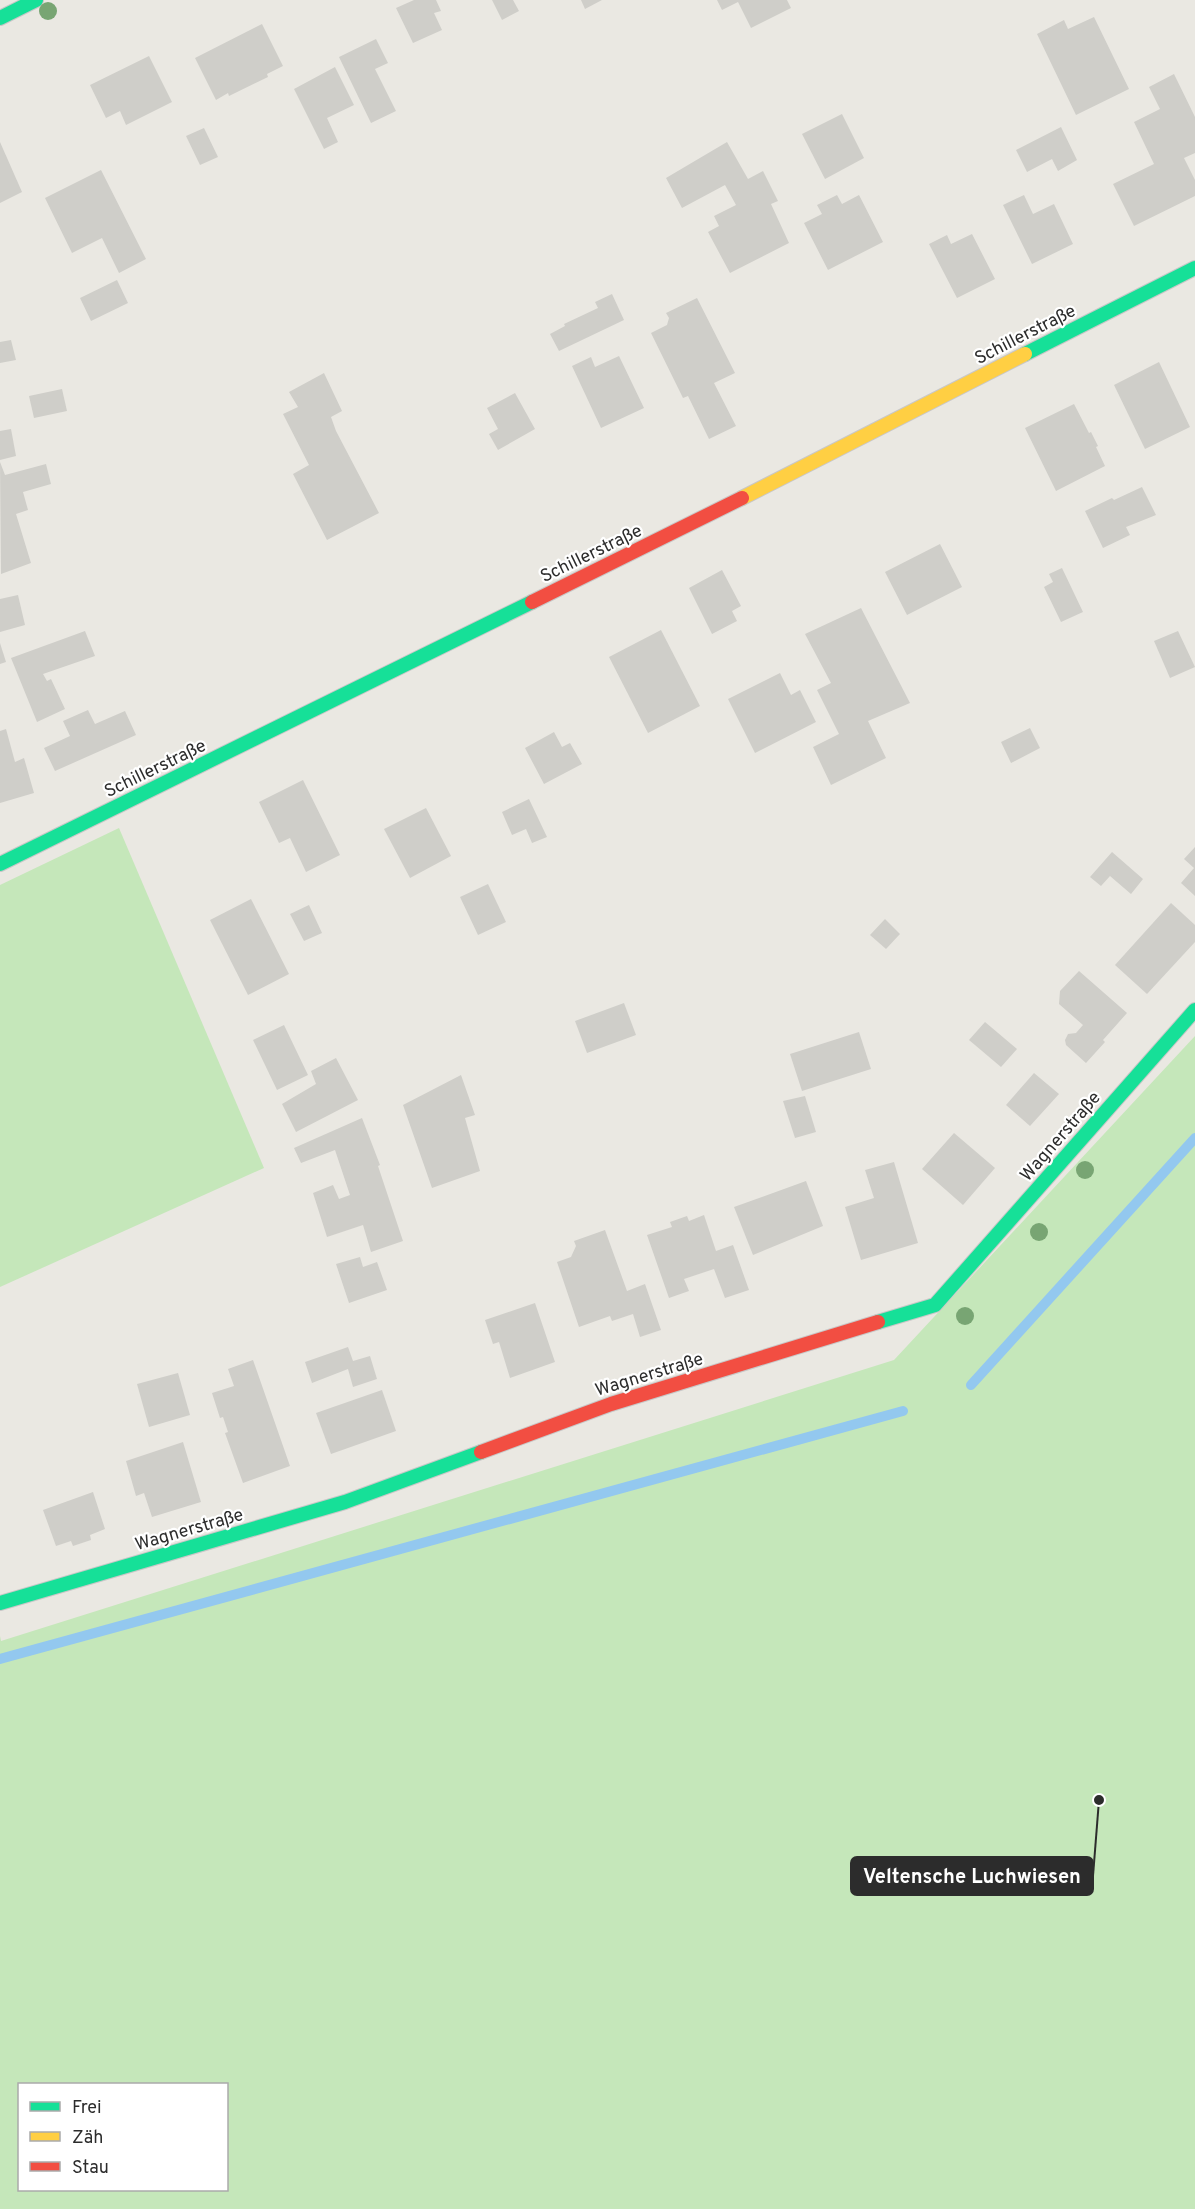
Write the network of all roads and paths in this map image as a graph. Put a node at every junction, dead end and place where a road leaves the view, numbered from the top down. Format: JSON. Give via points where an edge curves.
{"nodes":[{"id":1,"x":36,"y":0,"type":"edge"},
{"id":2,"x":0,"y":18,"type":"edge"},
{"id":3,"x":1195,"y":268,"type":"edge"},
{"id":4,"x":0,"y":864,"type":"edge"},
{"id":5,"x":1195,"y":1010,"type":"edge"},
{"id":6,"x":0,"y":1603,"type":"edge"}],
"edges":[{"from":1,"to":2,"type":"street"},
{"from":3,"to":4,"type":"street","name":"Schillerstraße","via":[[715,512]]},
{"from":5,"to":6,"type":"street","name":"Wagnerstraße","via":[[935,1305],[611,1404],[345,1502]]}]}
